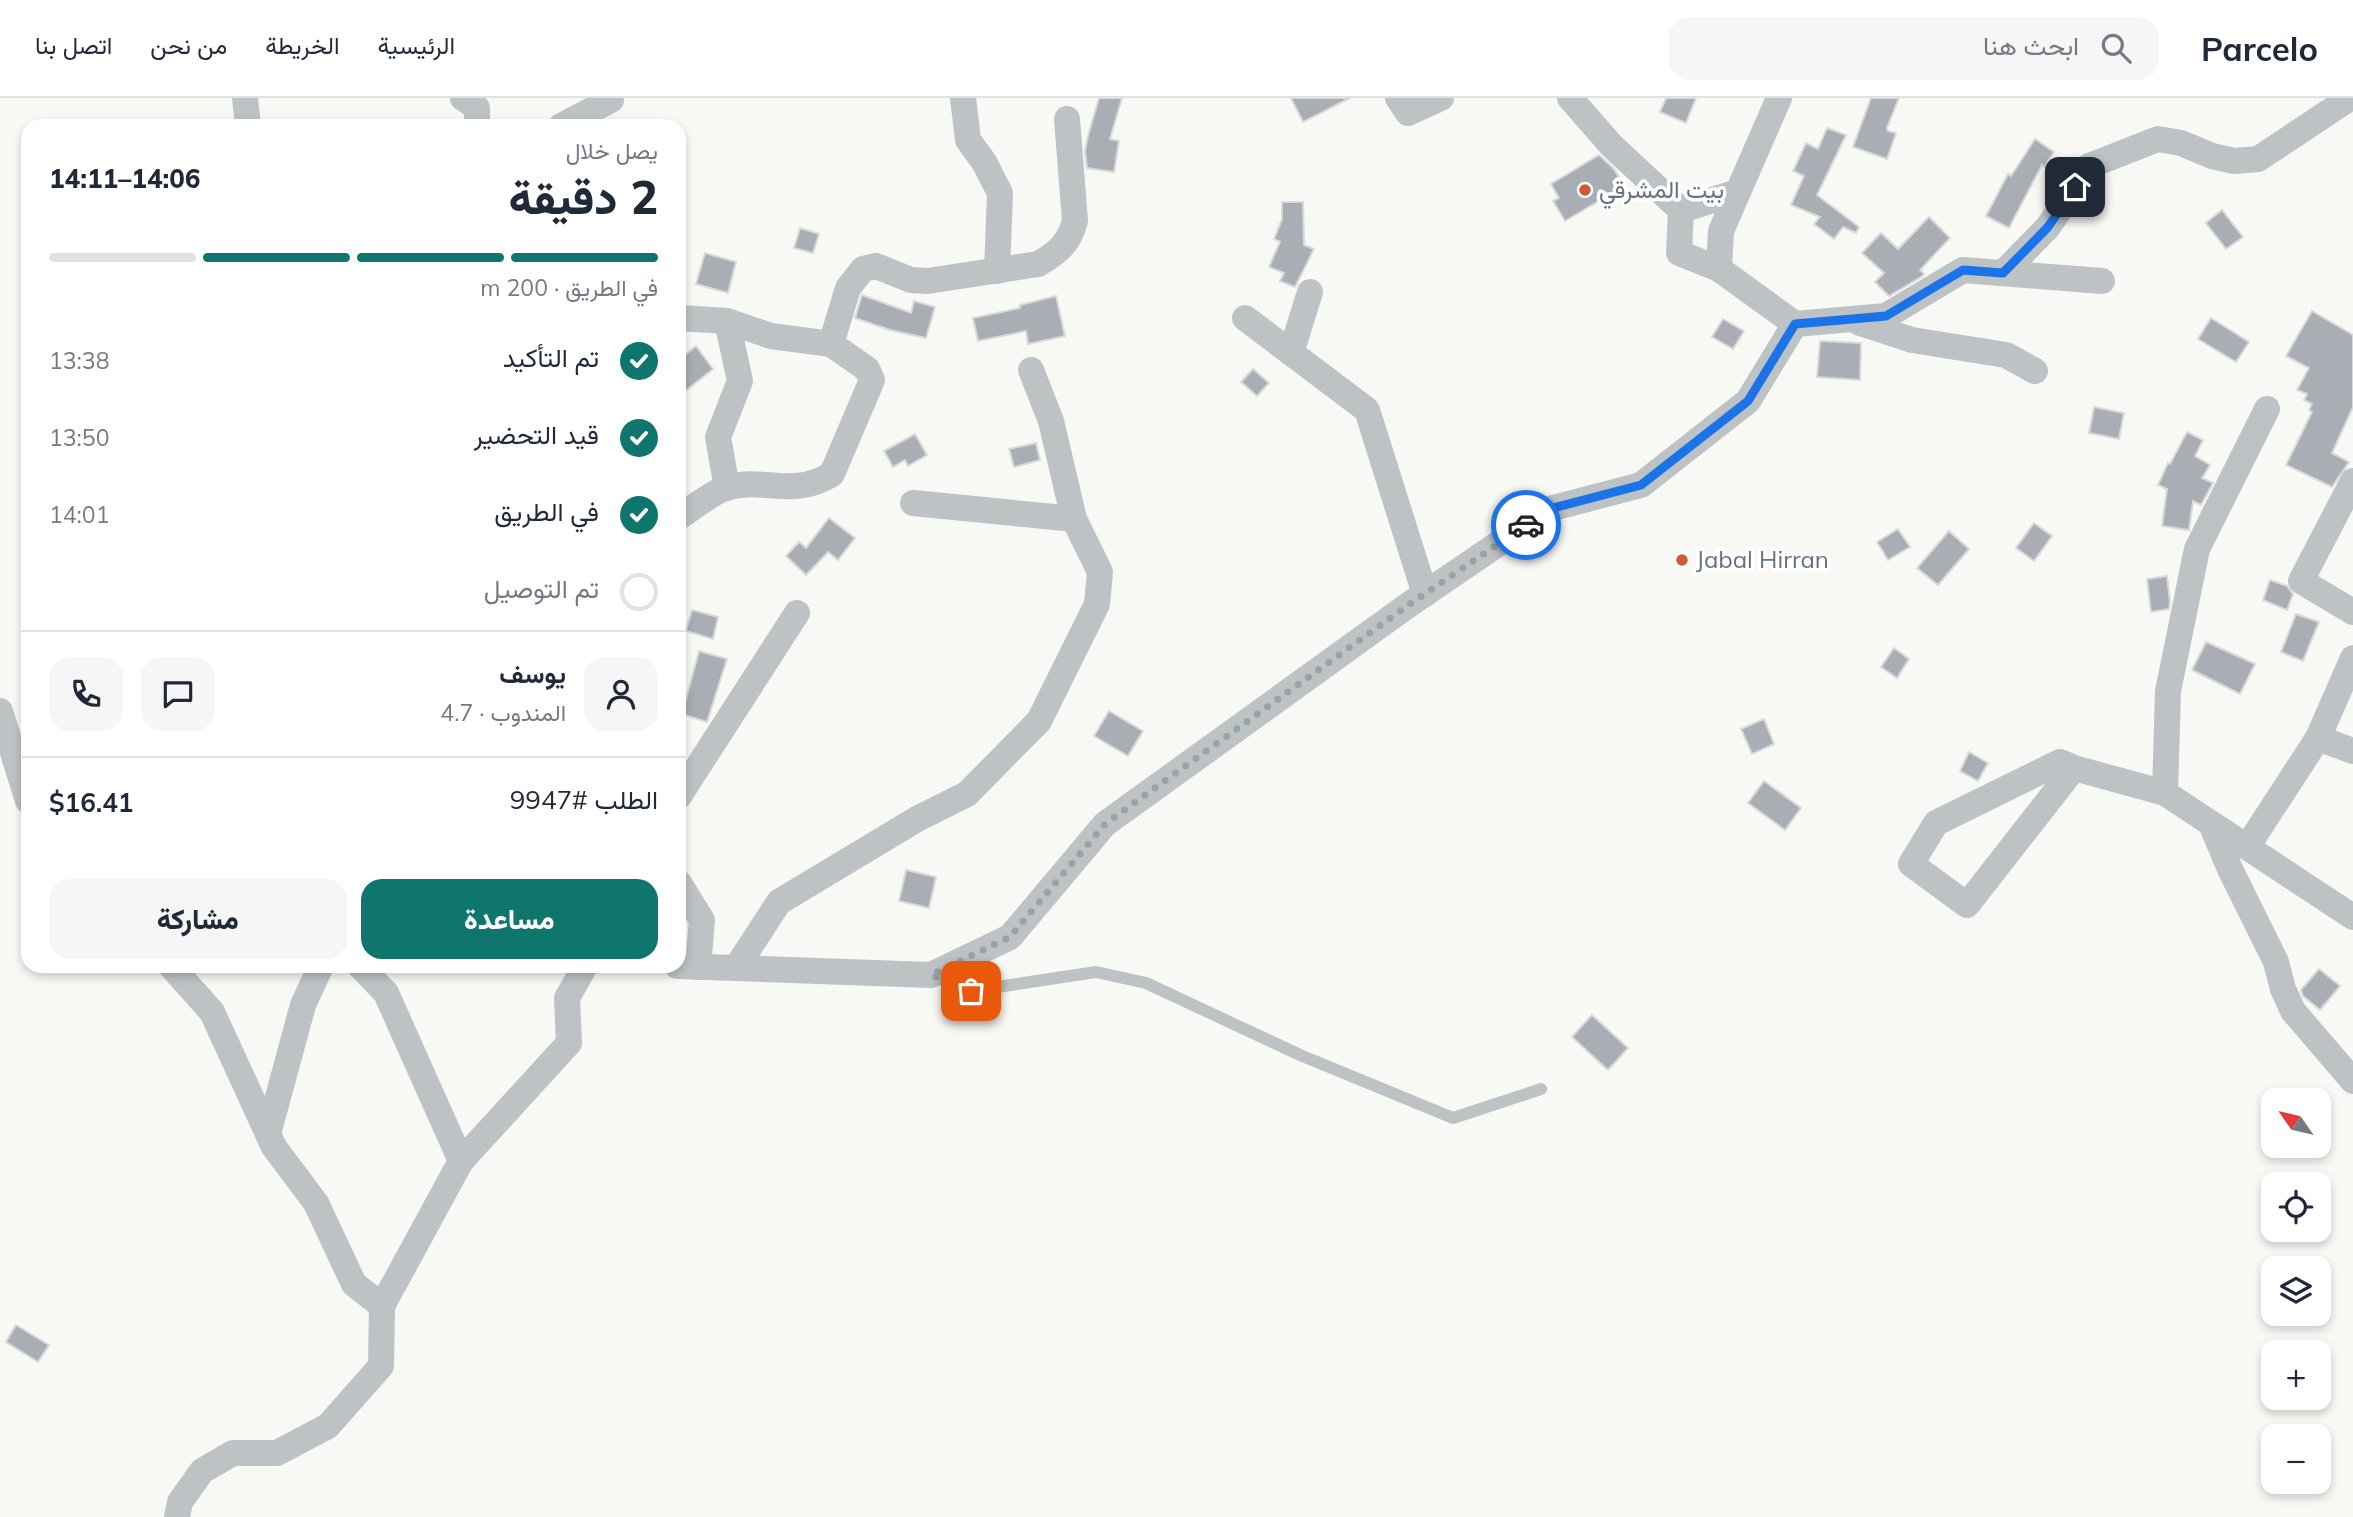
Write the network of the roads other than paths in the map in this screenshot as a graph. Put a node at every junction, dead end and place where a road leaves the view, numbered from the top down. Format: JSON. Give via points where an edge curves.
{"nodes":[{"id":1,"x":245,"y":98,"type":"edge"},
{"id":2,"x":463,"y":98,"type":"edge"},
{"id":3,"x":963,"y":98,"type":"edge"},
{"id":4,"x":1398,"y":98,"type":"edge"},
{"id":5,"x":1441,"y":98,"type":"edge"},
{"id":6,"x":1570,"y":98,"type":"edge"},
{"id":7,"x":1779,"y":98,"type":"edge"},
{"id":8,"x":2350,"y":98,"type":"edge"},
{"id":9,"x":611,"y":99,"type":"edge"},
{"id":10,"x":1067,"y":118,"type":"dead end"},
{"id":11,"x":247,"y":119,"type":"edge"},
{"id":12,"x":477,"y":119,"type":"edge"},
{"id":13,"x":575,"y":119,"type":"edge"},
{"id":14,"x":604,"y":119,"type":"edge"},
{"id":15,"x":1738,"y":192,"type":"junction"},
{"id":16,"x":1682,"y":210,"type":"junction"},
{"id":17,"x":1720,"y":269,"type":"junction"},
{"id":18,"x":997,"y":271,"type":"junction"},
{"id":19,"x":2003,"y":273,"type":"junction"},
{"id":20,"x":2102,"y":281,"type":"dead end"},
{"id":21,"x":1310,"y":292,"type":"dead end"},
{"id":22,"x":686,"y":318,"type":"edge"},
{"id":23,"x":1245,"y":318,"type":"dead end"},
{"id":24,"x":1848,"y":319,"type":"junction"},
{"id":25,"x":727,"y":321,"type":"junction"},
{"id":26,"x":1795,"y":324,"type":"junction"},
{"id":27,"x":831,"y":344,"type":"junction"},
{"id":28,"x":1292,"y":353,"type":"junction"},
{"id":29,"x":1031,"y":370,"type":"dead end"},
{"id":30,"x":2035,"y":371,"type":"dead end"},
{"id":31,"x":2267,"y":409,"type":"dead end"},
{"id":32,"x":2353,"y":481,"type":"edge"},
{"id":33,"x":727,"y":488,"type":"junction"},
{"id":34,"x":913,"y":503,"type":"dead end"},
{"id":35,"x":686,"y":513,"type":"edge"},
{"id":36,"x":1074,"y":519,"type":"junction"},
{"id":37,"x":1425,"y":594,"type":"junction"},
{"id":38,"x":2353,"y":612,"type":"edge"},
{"id":39,"x":797,"y":613,"type":"dead end"},
{"id":40,"x":2353,"y":658,"type":"edge"},
{"id":41,"x":0,"y":711,"type":"edge"},
{"id":42,"x":2318,"y":738,"type":"junction"},
{"id":43,"x":2353,"y":751,"type":"edge"},
{"id":44,"x":2074,"y":768,"type":"junction"},
{"id":45,"x":21,"y":778,"type":"edge"},
{"id":46,"x":686,"y":785,"type":"edge"},
{"id":47,"x":2165,"y":793,"type":"junction"},
{"id":48,"x":2211,"y":824,"type":"junction"},
{"id":49,"x":2247,"y":847,"type":"junction"},
{"id":50,"x":686,"y":894,"type":"edge"},
{"id":51,"x":2353,"y":917,"type":"edge"},
{"id":52,"x":688,"y":966,"type":"edge"},
{"id":53,"x":736,"y":968,"type":"junction"},
{"id":54,"x":177,"y":973,"type":"edge"},
{"id":55,"x":318,"y":973,"type":"edge"},
{"id":56,"x":367,"y":973,"type":"edge"},
{"id":57,"x":574,"y":973,"type":"edge"},
{"id":58,"x":931,"y":975,"type":"junction"},
{"id":59,"x":2353,"y":1080,"type":"edge"},
{"id":60,"x":1541,"y":1089,"type":"dead end"},
{"id":61,"x":268,"y":1134,"type":"junction"},
{"id":62,"x":461,"y":1161,"type":"junction"},
{"id":63,"x":382,"y":1306,"type":"junction"},
{"id":64,"x":177,"y":1517,"type":"edge"}],
"edges":[{"from":1,"to":11,"type":"street"},
{"from":2,"to":12,"type":"street","via":[[477,108]]},
{"from":3,"to":18,"type":"street","via":[[968,140],[1000,192]]},
{"from":4,"to":5,"type":"street","via":[[1408,113]]},
{"from":6,"to":16,"type":"street","via":[[1612,146]]},
{"from":7,"to":15,"type":"street"},
{"from":8,"to":19,"type":"street","via":[[2258,159],[2234,162],[2158,139],[2089,166],[2048,227]]},
{"from":9,"to":13,"type":"street"},
{"from":9,"to":14,"type":"street"},
{"from":10,"to":18,"type":"street","via":[[1075,221],[1072,235],[1054,255],[1038,264]]},
{"from":15,"to":16,"type":"street"},
{"from":15,"to":17,"type":"street","via":[[1721,231]]},
{"from":16,"to":17,"type":"street","via":[[1679,253]]},
{"from":17,"to":26,"type":"street"},
{"from":18,"to":27,"type":"street","via":[[928,281],[876,267],[863,269],[848,288]]},
{"from":19,"to":20,"type":"street"},
{"from":19,"to":24,"type":"street","via":[[1963,270],[1886,316]]},
{"from":21,"to":28,"type":"street"},
{"from":22,"to":25,"type":"street"},
{"from":23,"to":28,"type":"street"},
{"from":24,"to":26,"type":"street"},
{"from":24,"to":30,"type":"street","via":[[1912,340],[2006,355]]},
{"from":25,"to":27,"type":"street","via":[[771,336]]},
{"from":25,"to":33,"type":"street","via":[[740,382],[718,437]]},
{"from":26,"to":37,"type":"street","via":[[1748,401],[1641,485],[1549,509]]},
{"from":27,"to":33,"type":"street","via":[[867,369],[872,380],[832,474],[799,487]]},
{"from":28,"to":37,"type":"street","via":[[1367,410]]},
{"from":29,"to":36,"type":"street","via":[[1051,421]]},
{"from":31,"to":47,"type":"street","via":[[2197,550],[2168,691]]},
{"from":32,"to":38,"type":"street","via":[[2301,581]]},
{"from":33,"to":35,"type":"street"},
{"from":34,"to":36,"type":"street"},
{"from":36,"to":53,"type":"street","via":[[1100,572],[1097,604],[1039,721],[967,794],[779,902]]},
{"from":37,"to":58,"type":"street","via":[[1105,824],[1010,937]]},
{"from":39,"to":46,"type":"street"},
{"from":40,"to":42,"type":"street"},
{"from":41,"to":45,"type":"street"},
{"from":42,"to":43,"type":"street"},
{"from":42,"to":49,"type":"street"},
{"from":44,"to":44,"type":"street","via":[[1967,905],[1911,864],[1936,823],[2060,762]]},
{"from":44,"to":47,"type":"street"},
{"from":47,"to":48,"type":"street"},
{"from":48,"to":49,"type":"street"},
{"from":48,"to":59,"type":"street","via":[[2276,962],[2293,1011]]},
{"from":49,"to":51,"type":"street"},
{"from":50,"to":52,"type":"street","via":[[702,920]]},
{"from":52,"to":53,"type":"street"},
{"from":53,"to":58,"type":"street"},
{"from":54,"to":61,"type":"street","via":[[212,1012]]},
{"from":55,"to":61,"type":"street","via":[[303,1005]]},
{"from":56,"to":62,"type":"street","via":[[386,993]]},
{"from":57,"to":62,"type":"street","via":[[566,998],[569,1043]]},
{"from":58,"to":60,"type":"lane","via":[[971,991],[1096,972],[1146,983],[1300,1055],[1453,1118]]},
{"from":61,"to":63,"type":"street","via":[[316,1203],[354,1284]]},
{"from":62,"to":63,"type":"street"},
{"from":63,"to":64,"type":"street","via":[[381,1366],[328,1426],[277,1453],[233,1453],[202,1471],[180,1502]]}]}
